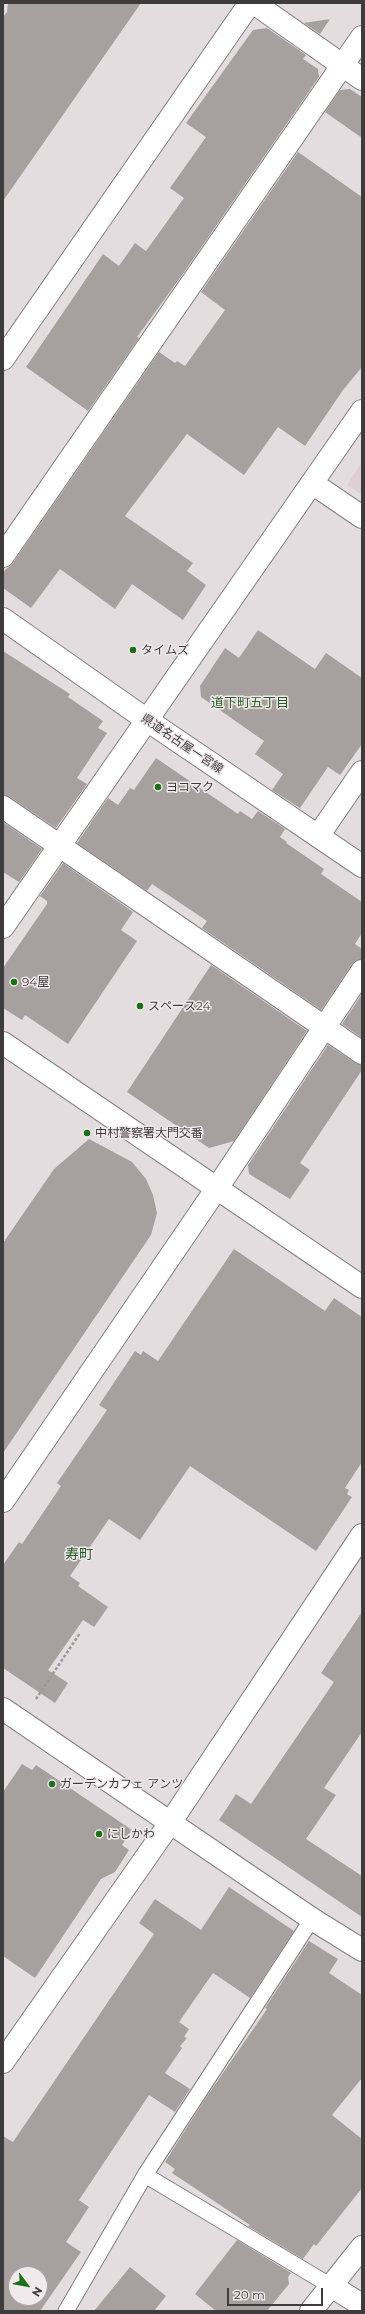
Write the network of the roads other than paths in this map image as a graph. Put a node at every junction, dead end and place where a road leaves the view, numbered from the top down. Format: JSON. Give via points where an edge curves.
{"nodes":[{"id":1,"x":250,"y":3,"type":"edge"},
{"id":2,"x":254,"y":3,"type":"edge"},
{"id":3,"x":362,"y":38,"type":"edge"},
{"id":4,"x":343,"y":65,"type":"junction"},
{"id":5,"x":362,"y":79,"type":"edge"},
{"id":6,"x":3,"y":359,"type":"edge"},
{"id":7,"x":362,"y":411,"type":"edge"},
{"id":8,"x":312,"y":484,"type":"junction"},
{"id":9,"x":362,"y":517,"type":"edge"},
{"id":10,"x":3,"y":556,"type":"edge"},
{"id":11,"x":3,"y":620,"type":"edge"},
{"id":12,"x":147,"y":720,"type":"junction"},
{"id":13,"x":362,"y":772,"type":"edge"},
{"id":14,"x":3,"y":807,"type":"edge"},
{"id":15,"x":318,"y":836,"type":"junction"},
{"id":16,"x":59,"y":845,"type":"junction"},
{"id":17,"x":362,"y":866,"type":"edge"},
{"id":18,"x":3,"y":927,"type":"edge"},
{"id":19,"x":362,"y":971,"type":"edge"},
{"id":20,"x":323,"y":1027,"type":"junction"},
{"id":21,"x":3,"y":1043,"type":"edge"},
{"id":22,"x":362,"y":1053,"type":"edge"},
{"id":23,"x":217,"y":1188,"type":"junction"},
{"id":24,"x":362,"y":1287,"type":"edge"},
{"id":25,"x":3,"y":1501,"type":"edge"},
{"id":26,"x":362,"y":1535,"type":"edge"},
{"id":27,"x":3,"y":1709,"type":"edge"},
{"id":28,"x":170,"y":1822,"type":"junction"},
{"id":29,"x":312,"y":1919,"type":"junction"},
{"id":30,"x":362,"y":1950,"type":"edge"},
{"id":31,"x":3,"y":2062,"type":"edge"},
{"id":32,"x":145,"y":2175,"type":"junction"},
{"id":33,"x":362,"y":2247,"type":"edge"},
{"id":34,"x":332,"y":2286,"type":"junction"},
{"id":35,"x":362,"y":2305,"type":"edge"},
{"id":36,"x":66,"y":2311,"type":"edge"},
{"id":37,"x":311,"y":2311,"type":"edge"}],
"edges":[{"from":1,"to":6,"type":"street"},
{"from":2,"to":4,"type":"street"},
{"from":3,"to":4,"type":"street"},
{"from":4,"to":5,"type":"street"},
{"from":4,"to":10,"type":"street"},
{"from":7,"to":8,"type":"street"},
{"from":8,"to":9,"type":"street"},
{"from":8,"to":12,"type":"street"},
{"from":11,"to":12,"type":"street","name":"県道名古屋一宮線"},
{"from":12,"to":15,"type":"street","name":"県道名古屋一宮線"},
{"from":12,"to":16,"type":"street"},
{"from":13,"to":15,"type":"street"},
{"from":14,"to":16,"type":"street"},
{"from":15,"to":17,"type":"street","name":"県道名古屋一宮線"},
{"from":16,"to":18,"type":"street"},
{"from":16,"to":20,"type":"street"},
{"from":19,"to":20,"type":"street"},
{"from":20,"to":22,"type":"street"},
{"from":20,"to":23,"type":"street"},
{"from":21,"to":23,"type":"street"},
{"from":23,"to":24,"type":"street"},
{"from":23,"to":25,"type":"street"},
{"from":26,"to":28,"type":"street"},
{"from":27,"to":28,"type":"street"},
{"from":28,"to":29,"type":"street"},
{"from":28,"to":31,"type":"street"},
{"from":29,"to":30,"type":"street"},
{"from":29,"to":32,"type":"lane"},
{"from":32,"to":34,"type":"lane"},
{"from":32,"to":36,"type":"lane"},
{"from":33,"to":34,"type":"street"},
{"from":34,"to":35,"type":"street"},
{"from":34,"to":37,"type":"street"}]}
